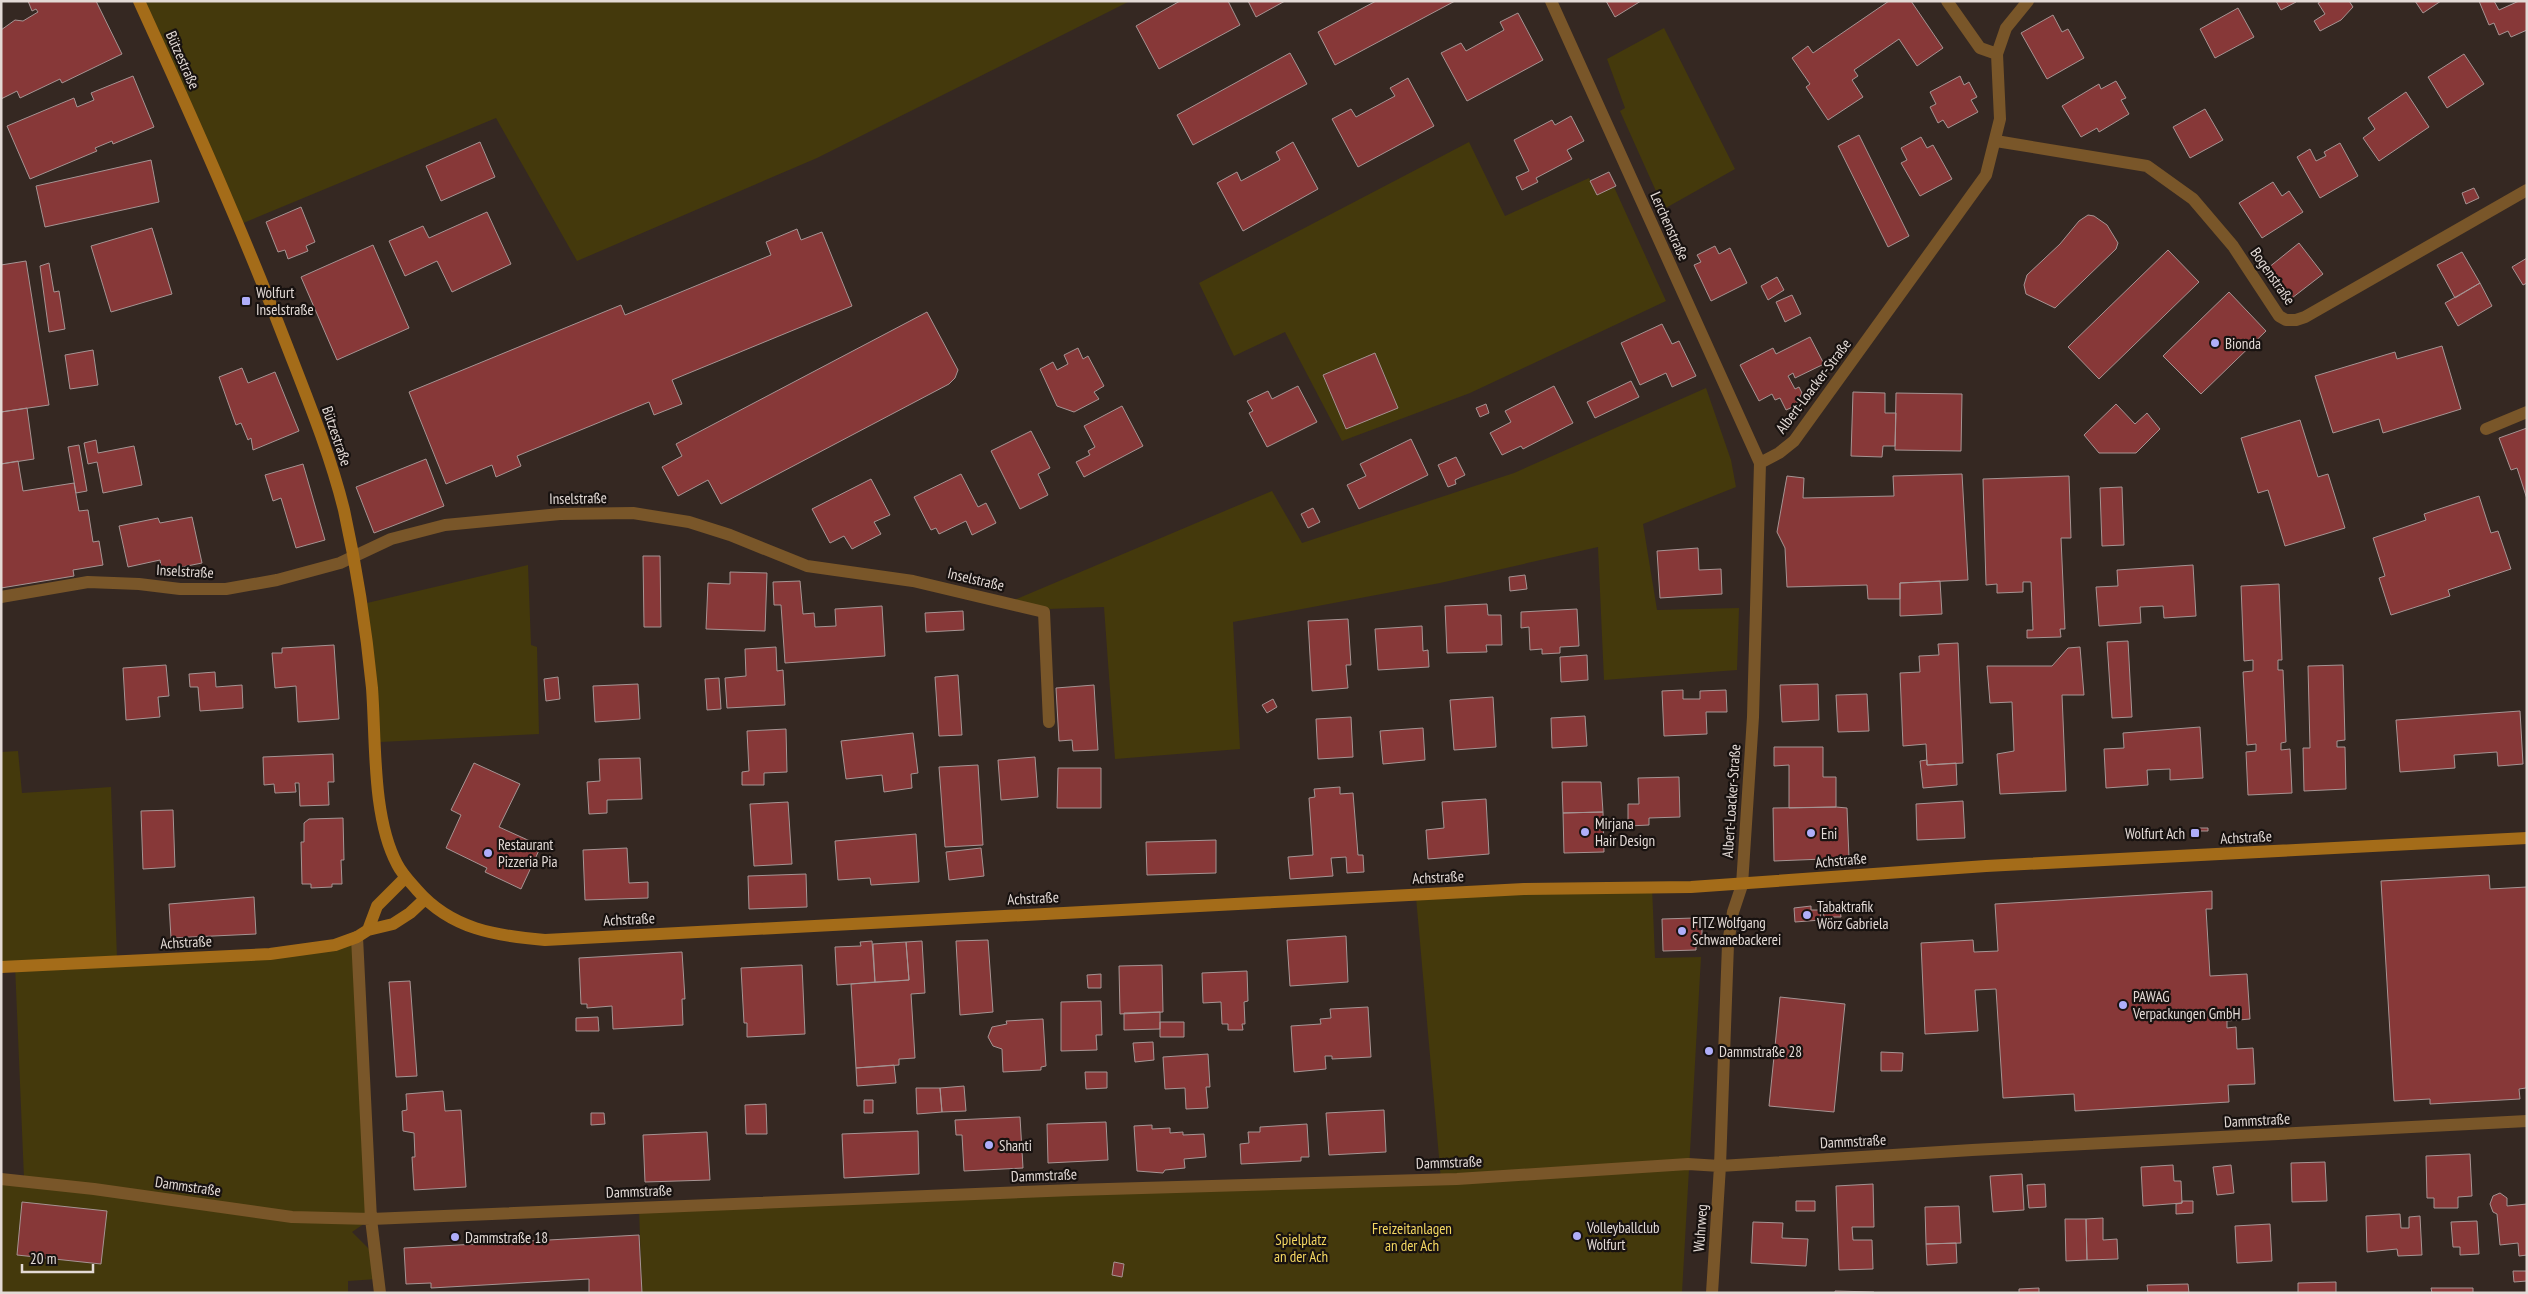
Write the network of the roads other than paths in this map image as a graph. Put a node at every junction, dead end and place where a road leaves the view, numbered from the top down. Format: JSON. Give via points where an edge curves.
{"nodes":[{"id":1,"x":139,"y":1,"type":"edge"},
{"id":2,"x":1551,"y":1,"type":"edge"},
{"id":3,"x":1947,"y":1,"type":"edge"},
{"id":4,"x":2028,"y":1,"type":"edge"},
{"id":5,"x":1997,"y":54,"type":"junction"},
{"id":6,"x":1996,"y":141,"type":"junction"},
{"id":7,"x":2527,"y":190,"type":"edge"},
{"id":8,"x":2527,"y":412,"type":"edge"},
{"id":9,"x":2486,"y":429,"type":"dead end"},
{"id":10,"x":1760,"y":463,"type":"junction"},
{"id":11,"x":354,"y":558,"type":"junction"},
{"id":12,"x":1,"y":597,"type":"edge"},
{"id":13,"x":1049,"y":722,"type":"dead end"},
{"id":14,"x":2527,"y":838,"type":"edge"},
{"id":15,"x":406,"y":877,"type":"junction"},
{"id":16,"x":1742,"y":885,"type":"junction"},
{"id":17,"x":426,"y":899,"type":"junction"},
{"id":18,"x":368,"y":930,"type":"junction"},
{"id":19,"x":357,"y":937,"type":"junction"},
{"id":20,"x":1,"y":967,"type":"edge"},
{"id":21,"x":2527,"y":1121,"type":"edge"},
{"id":22,"x":1720,"y":1166,"type":"junction"},
{"id":23,"x":1,"y":1179,"type":"edge"},
{"id":24,"x":371,"y":1219,"type":"junction"},
{"id":25,"x":380,"y":1293,"type":"edge"},
{"id":26,"x":1712,"y":1293,"type":"edge"}],
"edges":[{"from":1,"to":11,"type":"main road","name":"Bützestraße","via":[[267,293],[325,446]]},
{"from":2,"to":10,"type":"street","name":"Lerchenstraße"},
{"from":3,"to":5,"type":"street","via":[[1980,48]]},
{"from":4,"to":5,"type":"street","name":"Albert-Loacker-Straße","via":[[2006,28]]},
{"from":5,"to":6,"type":"street","name":"Albert-Loacker-Straße","via":[[2000,119]]},
{"from":6,"to":7,"type":"street","name":"Bogenstraße","via":[[2147,166],[2193,199],[2233,246],[2274,309],[2286,320],[2305,317]]},
{"from":6,"to":10,"type":"street","name":"Albert-Loacker-Straße","via":[[1986,175],[1794,441]]},
{"from":8,"to":9,"type":"street"},
{"from":10,"to":16,"type":"street","name":"Albert-Loacker-Straße","via":[[1753,717]]},
{"from":11,"to":12,"type":"street","name":"Inselstraße","via":[[276,580],[226,589],[88,582]]},
{"from":11,"to":13,"type":"street","name":"Inselstraße","via":[[391,539],[446,525],[568,514],[633,513],[689,522],[807,566],[913,581],[1044,612]]},
{"from":11,"to":15,"type":"main road","name":"Bützestraße","via":[[365,625],[380,807],[394,856]]},
{"from":14,"to":16,"type":"main road","name":"Achstraße","via":[[1996,866]]},
{"from":15,"to":17,"type":"main road","name":"Bützestraße"},
{"from":15,"to":18,"type":"main road","via":[[377,906]]},
{"from":16,"to":17,"type":"main road","name":"Achstraße","via":[[1524,889],[545,940],[501,936],[479,930],[446,916]]},
{"from":16,"to":22,"type":"street","name":"Albert-Loacker-Straße","via":[[1733,912],[1728,944]]},
{"from":17,"to":18,"type":"main road","name":"Achstraße","via":[[393,924]]},
{"from":18,"to":19,"type":"main road","name":"Achstraße"},
{"from":19,"to":20,"type":"main road","name":"Achstraße","via":[[335,945],[270,954]]},
{"from":19,"to":24,"type":"street"},
{"from":21,"to":22,"type":"street","name":"Dammstraße"},
{"from":22,"to":24,"type":"street","name":"Dammstraße","via":[[1688,1164],[1456,1179],[1073,1190]]},
{"from":22,"to":26,"type":"street","name":"Wuhrweg"},
{"from":23,"to":24,"type":"street","name":"Dammstraße","via":[[292,1217]]},
{"from":24,"to":25,"type":"street"}]}
